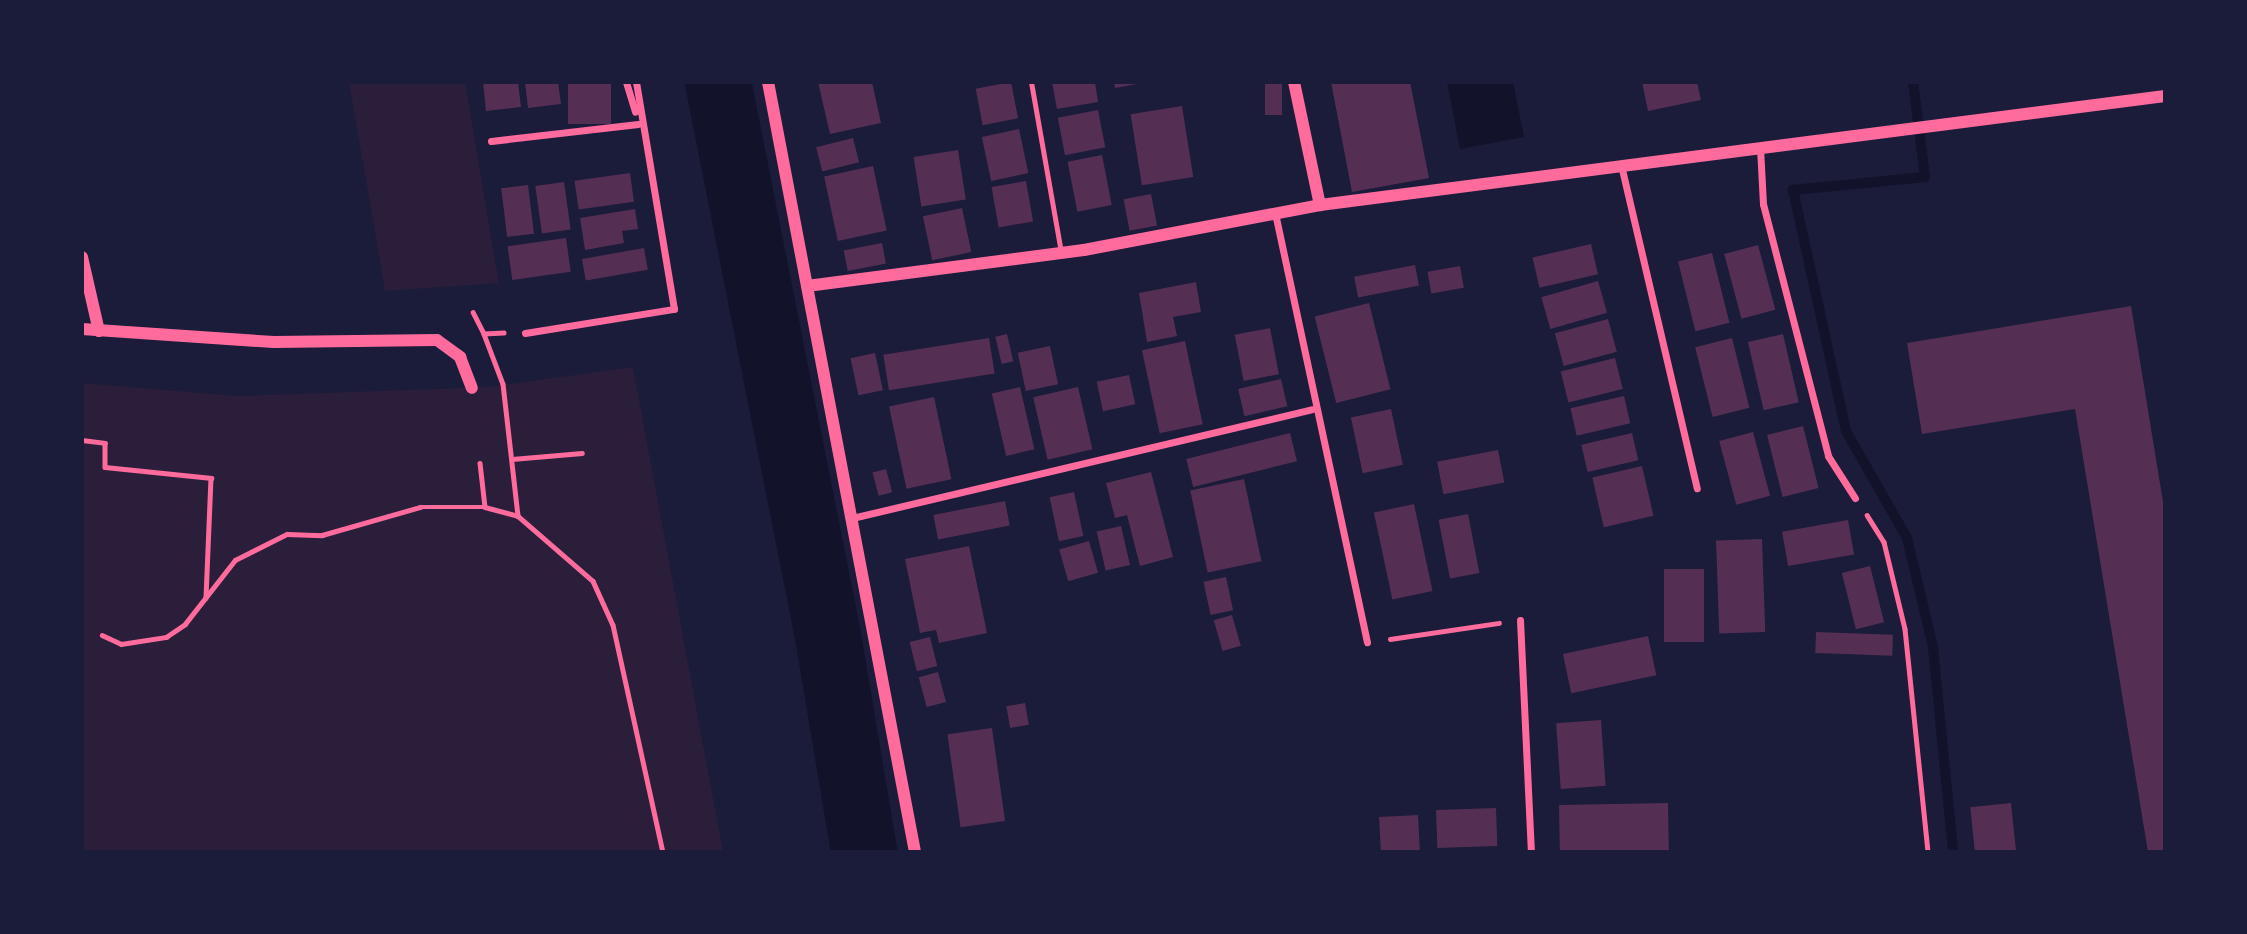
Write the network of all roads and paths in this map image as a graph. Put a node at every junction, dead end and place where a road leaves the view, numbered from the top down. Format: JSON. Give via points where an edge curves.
{"nodes":[{"id":1,"x":626,"y":82,"type":"edge"},
{"id":2,"x":636,"y":82,"type":"edge"},
{"id":3,"x":768,"y":82,"type":"edge"},
{"id":4,"x":1031,"y":82,"type":"edge"},
{"id":5,"x":1294,"y":82,"type":"edge"},
{"id":6,"x":2165,"y":96,"type":"edge"},
{"id":7,"x":639,"y":128,"type":"junction"},
{"id":8,"x":491,"y":141,"type":"dead end"},
{"id":9,"x":1760,"y":145,"type":"junction"},
{"id":10,"x":1621,"y":164,"type":"junction"},
{"id":11,"x":1320,"y":205,"type":"junction"},
{"id":12,"x":1275,"y":213,"type":"junction"},
{"id":13,"x":1061,"y":253,"type":"junction"},
{"id":14,"x":82,"y":257,"type":"edge"},
{"id":15,"x":807,"y":286,"type":"junction"},
{"id":16,"x":473,"y":312,"type":"dead end"},
{"id":17,"x":82,"y":329,"type":"edge"},
{"id":18,"x":99,"y":331,"type":"junction"},
{"id":19,"x":525,"y":333,"type":"joint"},
{"id":20,"x":484,"y":334,"type":"junction"},
{"id":21,"x":472,"y":388,"type":"dead end"},
{"id":22,"x":1312,"y":409,"type":"junction"},
{"id":23,"x":82,"y":440,"type":"edge"},
{"id":24,"x":582,"y":453,"type":"dead end"},
{"id":25,"x":512,"y":459,"type":"junction"},
{"id":26,"x":480,"y":463,"type":"dead end"},
{"id":27,"x":1698,"y":488,"type":"dead end"},
{"id":28,"x":1855,"y":498,"type":"joint"},
{"id":29,"x":485,"y":507,"type":"junction"},
{"id":30,"x":518,"y":516,"type":"junction"},
{"id":31,"x":852,"y":518,"type":"junction"},
{"id":32,"x":205,"y":601,"type":"junction"},
{"id":33,"x":1520,"y":620,"type":"joint"},
{"id":34,"x":102,"y":635,"type":"dead end"},
{"id":35,"x":1367,"y":642,"type":"joint"},
{"id":36,"x":663,"y":852,"type":"edge"},
{"id":37,"x":915,"y":852,"type":"edge"},
{"id":38,"x":1531,"y":852,"type":"edge"},
{"id":39,"x":1928,"y":852,"type":"edge"}],
"edges":[{"from":1,"to":7,"type":"street"},
{"from":2,"to":7,"type":"street"},
{"from":3,"to":15,"type":"street"},
{"from":4,"to":13,"type":"lane"},
{"from":5,"to":11,"type":"street"},
{"from":6,"to":9,"type":"street"},
{"from":7,"to":8,"type":"street"},
{"from":7,"to":19,"type":"street","via":[[674,309]]},
{"from":9,"to":10,"type":"street"},
{"from":9,"to":28,"type":"street","via":[[1763,204],[1828,456]]},
{"from":10,"to":11,"type":"street"},
{"from":10,"to":27,"type":"street"},
{"from":11,"to":12,"type":"street"},
{"from":12,"to":13,"type":"street"},
{"from":12,"to":22,"type":"street"},
{"from":13,"to":15,"type":"street"},
{"from":14,"to":18,"type":"street"},
{"from":15,"to":31,"type":"street"},
{"from":16,"to":20,"type":"path"},
{"from":17,"to":18,"type":"street"},
{"from":18,"to":21,"type":"street","via":[[274,342],[437,340],[460,357]]},
{"from":19,"to":20,"type":"path"},
{"from":20,"to":25,"type":"path","via":[[503,384]]},
{"from":22,"to":31,"type":"street"},
{"from":22,"to":35,"type":"street"},
{"from":23,"to":32,"type":"path","via":[[105,443],[105,467],[211,478]]},
{"from":24,"to":25,"type":"path"},
{"from":25,"to":30,"type":"path"},
{"from":26,"to":29,"type":"path"},
{"from":28,"to":39,"type":"path","via":[[1884,542],[1905,629]]},
{"from":29,"to":30,"type":"path"},
{"from":29,"to":32,"type":"path","via":[[420,507],[322,535],[287,534],[235,560]]},
{"from":30,"to":36,"type":"path","via":[[593,581],[613,625]]},
{"from":31,"to":37,"type":"street"},
{"from":32,"to":34,"type":"path","via":[[185,624],[148,643],[121,644]]},
{"from":33,"to":35,"type":"path"},
{"from":33,"to":38,"type":"street"}]}
